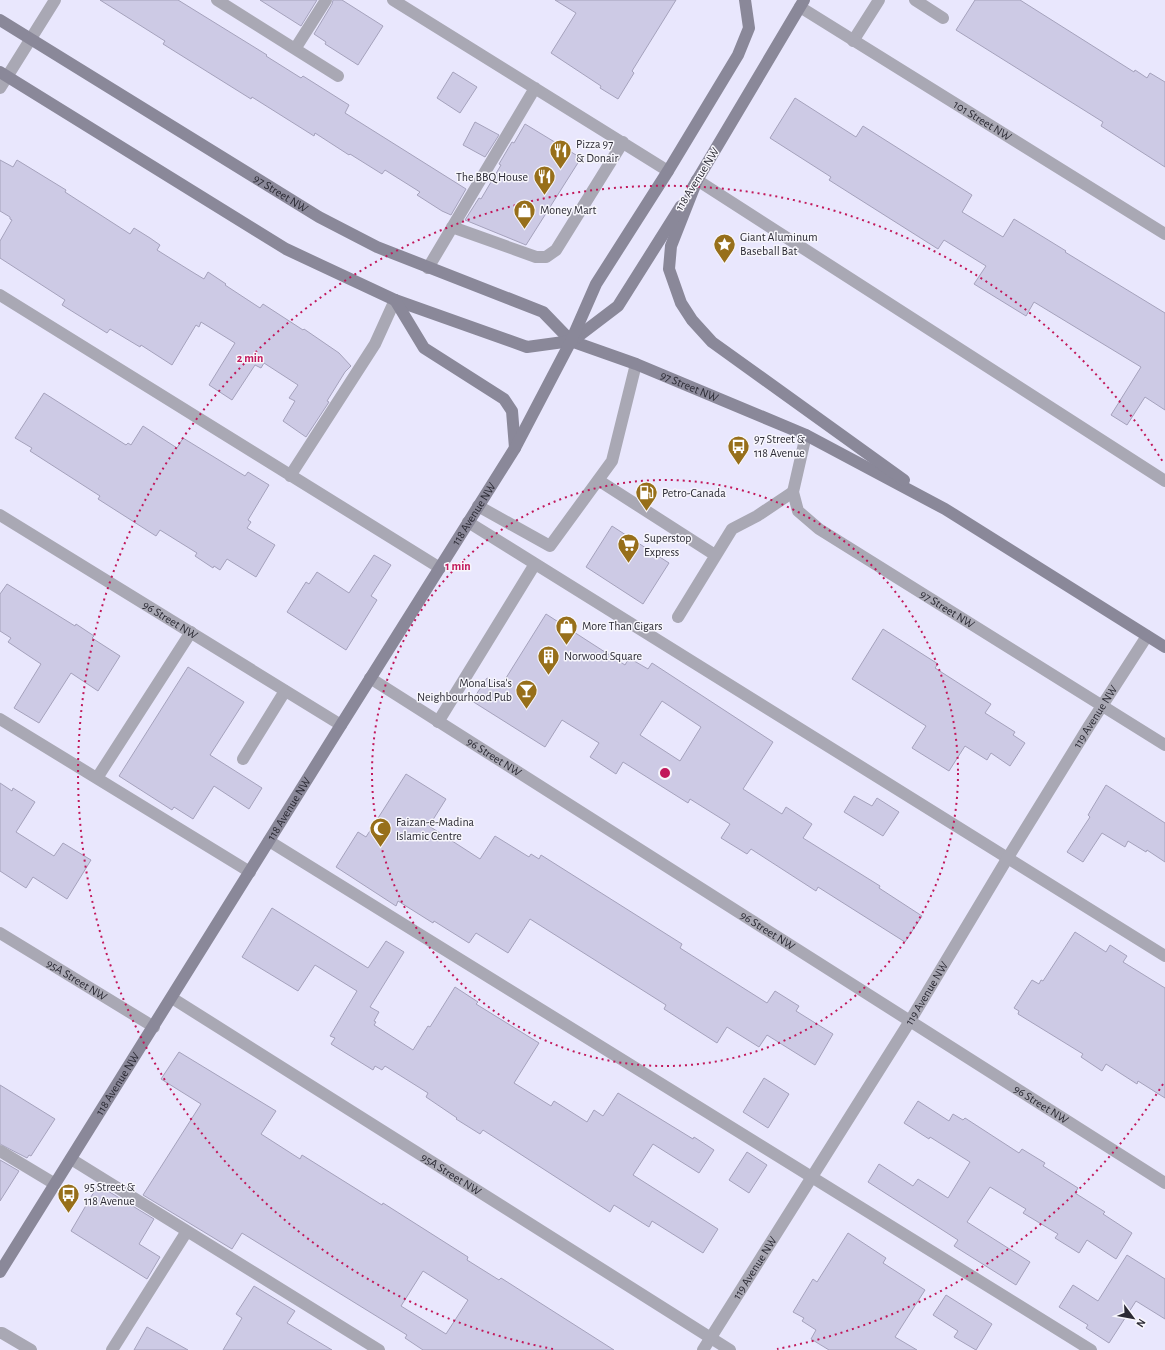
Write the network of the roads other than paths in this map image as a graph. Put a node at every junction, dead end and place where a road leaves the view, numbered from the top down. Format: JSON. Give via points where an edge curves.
{"nodes":[{"id":1,"x":55,"y":0,"type":"edge"},
{"id":2,"x":218,"y":0,"type":"edge"},
{"id":3,"x":326,"y":0,"type":"edge"},
{"id":4,"x":393,"y":0,"type":"edge"},
{"id":5,"x":745,"y":0,"type":"edge"},
{"id":6,"x":880,"y":0,"type":"edge"},
{"id":7,"x":915,"y":0,"type":"edge"},
{"id":8,"x":802,"y":3,"type":"edge"},
{"id":9,"x":943,"y":18,"type":"dead end"},
{"id":10,"x":0,"y":20,"type":"edge"},
{"id":11,"x":30,"y":39,"type":"junction"},
{"id":12,"x":853,"y":41,"type":"junction"},
{"id":13,"x":295,"y":49,"type":"junction"},
{"id":14,"x":4,"y":75,"type":"edge"},
{"id":15,"x":338,"y":76,"type":"dead end"},
{"id":16,"x":0,"y":88,"type":"edge"},
{"id":17,"x":535,"y":88,"type":"junction"},
{"id":18,"x":623,"y":142,"type":"junction"},
{"id":19,"x":668,"y":171,"type":"junction"},
{"id":20,"x":697,"y":180,"type":"junction"},
{"id":21,"x":452,"y":227,"type":"junction"},
{"id":22,"x":1165,"y":234,"type":"edge"},
{"id":23,"x":428,"y":268,"type":"junction"},
{"id":24,"x":0,"y":294,"type":"edge"},
{"id":25,"x":395,"y":300,"type":"junction"},
{"id":26,"x":571,"y":341,"type":"junction"},
{"id":27,"x":636,"y":364,"type":"junction"},
{"id":28,"x":806,"y":435,"type":"junction"},
{"id":29,"x":515,"y":448,"type":"junction"},
{"id":30,"x":290,"y":476,"type":"junction"},
{"id":31,"x":598,"y":480,"type":"junction"},
{"id":32,"x":1165,"y":482,"type":"edge"},
{"id":33,"x":793,"y":492,"type":"junction"},
{"id":34,"x":478,"y":506,"type":"junction"},
{"id":35,"x":945,"y":509,"type":"junction"},
{"id":36,"x":0,"y":515,"type":"edge"},
{"id":37,"x":468,"y":522,"type":"junction"},
{"id":38,"x":716,"y":555,"type":"junction"},
{"id":39,"x":535,"y":564,"type":"junction"},
{"id":40,"x":440,"y":568,"type":"junction"},
{"id":41,"x":678,"y":617,"type":"dead end"},
{"id":42,"x":191,"y":632,"type":"junction"},
{"id":43,"x":1147,"y":636,"type":"junction"},
{"id":44,"x":1165,"y":647,"type":"edge"},
{"id":45,"x":370,"y":678,"type":"junction"},
{"id":46,"x":285,"y":691,"type":"junction"},
{"id":47,"x":1102,"y":706,"type":"junction"},
{"id":48,"x":0,"y":719,"type":"edge"},
{"id":49,"x":438,"y":722,"type":"junction"},
{"id":50,"x":341,"y":725,"type":"junction"},
{"id":51,"x":1165,"y":745,"type":"edge"},
{"id":52,"x":243,"y":759,"type":"dead end"},
{"id":53,"x":97,"y":778,"type":"junction"},
{"id":54,"x":269,"y":841,"type":"junction"},
{"id":55,"x":1007,"y":859,"type":"junction"},
{"id":56,"x":250,"y":872,"type":"junction"},
{"id":57,"x":0,"y":933,"type":"edge"},
{"id":58,"x":1165,"y":956,"type":"edge"},
{"id":59,"x":172,"y":998,"type":"junction"},
{"id":60,"x":910,"y":1021,"type":"junction"},
{"id":61,"x":154,"y":1027,"type":"junction"},
{"id":62,"x":0,"y":1151,"type":"edge"},
{"id":63,"x":71,"y":1159,"type":"junction"},
{"id":64,"x":812,"y":1177,"type":"junction"},
{"id":65,"x":1165,"y":1183,"type":"edge"},
{"id":66,"x":55,"y":1184,"type":"junction"},
{"id":67,"x":187,"y":1231,"type":"junction"},
{"id":68,"x":0,"y":1272,"type":"edge"},
{"id":69,"x":0,"y":1333,"type":"edge"},
{"id":70,"x":711,"y":1338,"type":"junction"},
{"id":71,"x":31,"y":1350,"type":"edge"},
{"id":72,"x":112,"y":1350,"type":"edge"},
{"id":73,"x":379,"y":1350,"type":"edge"},
{"id":74,"x":703,"y":1350,"type":"edge"},
{"id":75,"x":730,"y":1350,"type":"edge"},
{"id":76,"x":1090,"y":1350,"type":"edge"}],
"edges":[{"from":1,"to":11,"type":"street"},
{"from":2,"to":13,"type":"street"},
{"from":3,"to":13,"type":"street"},
{"from":4,"to":17,"type":"street"},
{"from":5,"to":19,"type":"main road","name":"118 Avenue NW","via":[[748,28],[738,55]]},
{"from":6,"to":12,"type":"street"},
{"from":7,"to":9,"type":"street"},
{"from":8,"to":12,"type":"street","name":"101 Street NW"},
{"from":8,"to":20,"type":"main road","name":"118 Avenue NW"},
{"from":10,"to":11,"type":"main road","name":"97 Street NW"},
{"from":11,"to":14,"type":"street"},
{"from":11,"to":23,"type":"main road","name":"97 Street NW","via":[[319,217],[377,247]]},
{"from":12,"to":22,"type":"street","name":"101 Street NW"},
{"from":13,"to":15,"type":"street"},
{"from":14,"to":16,"type":"street"},
{"from":14,"to":25,"type":"main road","name":"97 Street NW","via":[[286,250]]},
{"from":17,"to":18,"type":"street"},
{"from":17,"to":21,"type":"street"},
{"from":18,"to":19,"type":"street"},
{"from":18,"to":21,"type":"street","via":[[556,250],[546,257],[536,257]]},
{"from":19,"to":26,"type":"main road","name":"118 Avenue NW","via":[[596,284]]},
{"from":20,"to":26,"type":"main road","name":"118 Avenue NW","via":[[618,306]]},
{"from":20,"to":32,"type":"street"},
{"from":20,"to":35,"type":"main road","via":[[671,246],[669,269],[680,303],[692,320],[712,342]]},
{"from":21,"to":23,"type":"street"},
{"from":23,"to":26,"type":"main road","name":"97 Street NW","via":[[543,312]]},
{"from":24,"to":30,"type":"street"},
{"from":25,"to":26,"type":"main road","name":"97 Street NW","via":[[527,347]]},
{"from":25,"to":29,"type":"main road","via":[[424,348],[504,399],[512,411]]},
{"from":25,"to":30,"type":"street","via":[[375,344]]},
{"from":26,"to":27,"type":"main road","name":"97 Street NW"},
{"from":26,"to":29,"type":"main road","name":"118 Avenue NW"},
{"from":27,"to":28,"type":"main road","name":"97 Street NW"},
{"from":27,"to":31,"type":"street","via":[[612,461]]},
{"from":28,"to":33,"type":"street","name":"97 Street NW"},
{"from":28,"to":35,"type":"main road","name":"97 Street NW"},
{"from":29,"to":34,"type":"main road","name":"118 Avenue NW"},
{"from":30,"to":40,"type":"street"},
{"from":31,"to":34,"type":"street","via":[[550,546]]},
{"from":31,"to":38,"type":"street"},
{"from":33,"to":38,"type":"street","via":[[732,529]]},
{"from":33,"to":47,"type":"street","name":"97 Street NW","via":[[798,512],[818,529]]},
{"from":34,"to":37,"type":"main road","name":"118 Avenue NW"},
{"from":35,"to":43,"type":"main road","name":"97 Street NW"},
{"from":36,"to":42,"type":"street","name":"96 Street NW"},
{"from":37,"to":39,"type":"street"},
{"from":37,"to":40,"type":"main road","name":"118 Avenue NW"},
{"from":38,"to":41,"type":"street"},
{"from":39,"to":49,"type":"street"},
{"from":39,"to":55,"type":"street"},
{"from":40,"to":45,"type":"main road","name":"118 Avenue NW"},
{"from":42,"to":46,"type":"street","name":"96 Street NW"},
{"from":42,"to":53,"type":"street"},
{"from":43,"to":44,"type":"main road","name":"97 Street NW"},
{"from":43,"to":47,"type":"street","name":"119 Avenue NW"},
{"from":45,"to":49,"type":"street","name":"96 Street NW"},
{"from":45,"to":50,"type":"main road","name":"118 Avenue NW"},
{"from":46,"to":50,"type":"street","name":"96 Street NW"},
{"from":46,"to":52,"type":"street"},
{"from":47,"to":51,"type":"street","name":"97 Street NW"},
{"from":47,"to":55,"type":"street","name":"119 Avenue NW"},
{"from":48,"to":53,"type":"street"},
{"from":49,"to":60,"type":"street","name":"96 Street NW"},
{"from":50,"to":54,"type":"main road","name":"118 Avenue NW"},
{"from":53,"to":56,"type":"street"},
{"from":54,"to":56,"type":"main road","name":"118 Avenue NW"},
{"from":54,"to":64,"type":"street"},
{"from":55,"to":58,"type":"street"},
{"from":55,"to":60,"type":"street","name":"119 Avenue NW"},
{"from":56,"to":59,"type":"main road","name":"118 Avenue NW"},
{"from":57,"to":61,"type":"street","name":"95A Street NW"},
{"from":59,"to":61,"type":"main road","name":"118 Avenue NW"},
{"from":59,"to":70,"type":"street","name":"95A Street NW"},
{"from":60,"to":64,"type":"street","name":"119 Avenue NW"},
{"from":60,"to":65,"type":"street","name":"96 Street NW"},
{"from":61,"to":63,"type":"main road","name":"118 Avenue NW"},
{"from":62,"to":66,"type":"street"},
{"from":63,"to":66,"type":"main road","name":"118 Avenue NW"},
{"from":63,"to":67,"type":"street"},
{"from":64,"to":70,"type":"street","name":"119 Avenue NW"},
{"from":64,"to":76,"type":"street"},
{"from":66,"to":68,"type":"main road","name":"118 Avenue NW"},
{"from":67,"to":72,"type":"street"},
{"from":67,"to":73,"type":"street"},
{"from":69,"to":71,"type":"street"},
{"from":70,"to":74,"type":"street","name":"119 Avenue NW"},
{"from":70,"to":75,"type":"street","name":"95A Street NW"}]}
